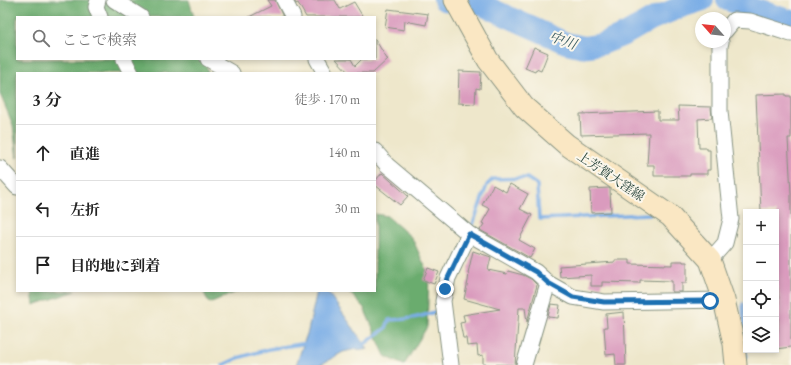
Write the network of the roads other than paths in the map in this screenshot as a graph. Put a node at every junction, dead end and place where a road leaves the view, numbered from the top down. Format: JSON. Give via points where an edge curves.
{"nodes":[{"id":1,"x":98,"y":0,"type":"edge"},
{"id":2,"x":114,"y":0,"type":"edge"},
{"id":3,"x":284,"y":0,"type":"edge"},
{"id":4,"x":459,"y":7,"type":"edge"},
{"id":5,"x":100,"y":16,"type":"edge"},
{"id":6,"x":139,"y":16,"type":"edge"},
{"id":7,"x":292,"y":16,"type":"edge"},
{"id":8,"x":731,"y":24,"type":"edge"},
{"id":9,"x":791,"y":34,"type":"edge"},
{"id":10,"x":720,"y":48,"type":"edge"},
{"id":11,"x":124,"y":60,"type":"edge"},
{"id":12,"x":210,"y":60,"type":"edge"},
{"id":13,"x":318,"y":60,"type":"edge"},
{"id":14,"x":130,"y":72,"type":"edge"},
{"id":15,"x":230,"y":72,"type":"edge"},
{"id":16,"x":325,"y":72,"type":"edge"},
{"id":17,"x":376,"y":153,"type":"edge"},
{"id":18,"x":0,"y":168,"type":"edge"},
{"id":19,"x":16,"y":186,"type":"edge"},
{"id":20,"x":469,"y":234,"type":"junction"},
{"id":21,"x":710,"y":260,"type":"junction"},
{"id":22,"x":548,"y":283,"type":"junction"},
{"id":23,"x":724,"y":300,"type":"junction"},
{"id":24,"x":451,"y":365,"type":"edge"},
{"id":25,"x":524,"y":365,"type":"edge"},
{"id":26,"x":736,"y":365,"type":"edge"}],
"edges":[{"from":1,"to":5,"type":"street","via":[[96,7]]},
{"from":2,"to":6,"type":"street"},
{"from":3,"to":7,"type":"street"},
{"from":4,"to":21,"type":"main road","name":"上芳賀大窪線","via":[[488,60],[524,107],[566,144],[670,216]]},
{"from":8,"to":9,"type":"street","via":[[734,20],[750,21]]},
{"from":10,"to":21,"type":"street","via":[[720,110],[731,219],[725,243]]},
{"from":11,"to":14,"type":"street"},
{"from":12,"to":15,"type":"street"},
{"from":13,"to":16,"type":"street"},
{"from":17,"to":20,"type":"street","via":[[386,165]]},
{"from":18,"to":19,"type":"street"},
{"from":20,"to":22,"type":"street","via":[[536,272]]},
{"from":20,"to":24,"type":"street","via":[[448,278],[443,302]]},
{"from":21,"to":23,"type":"main road","name":"上芳賀大窪線"},
{"from":22,"to":23,"type":"street","via":[[573,297],[604,302]]},
{"from":22,"to":25,"type":"street"},
{"from":23,"to":26,"type":"main road","name":"上芳賀大窪線"}]}
